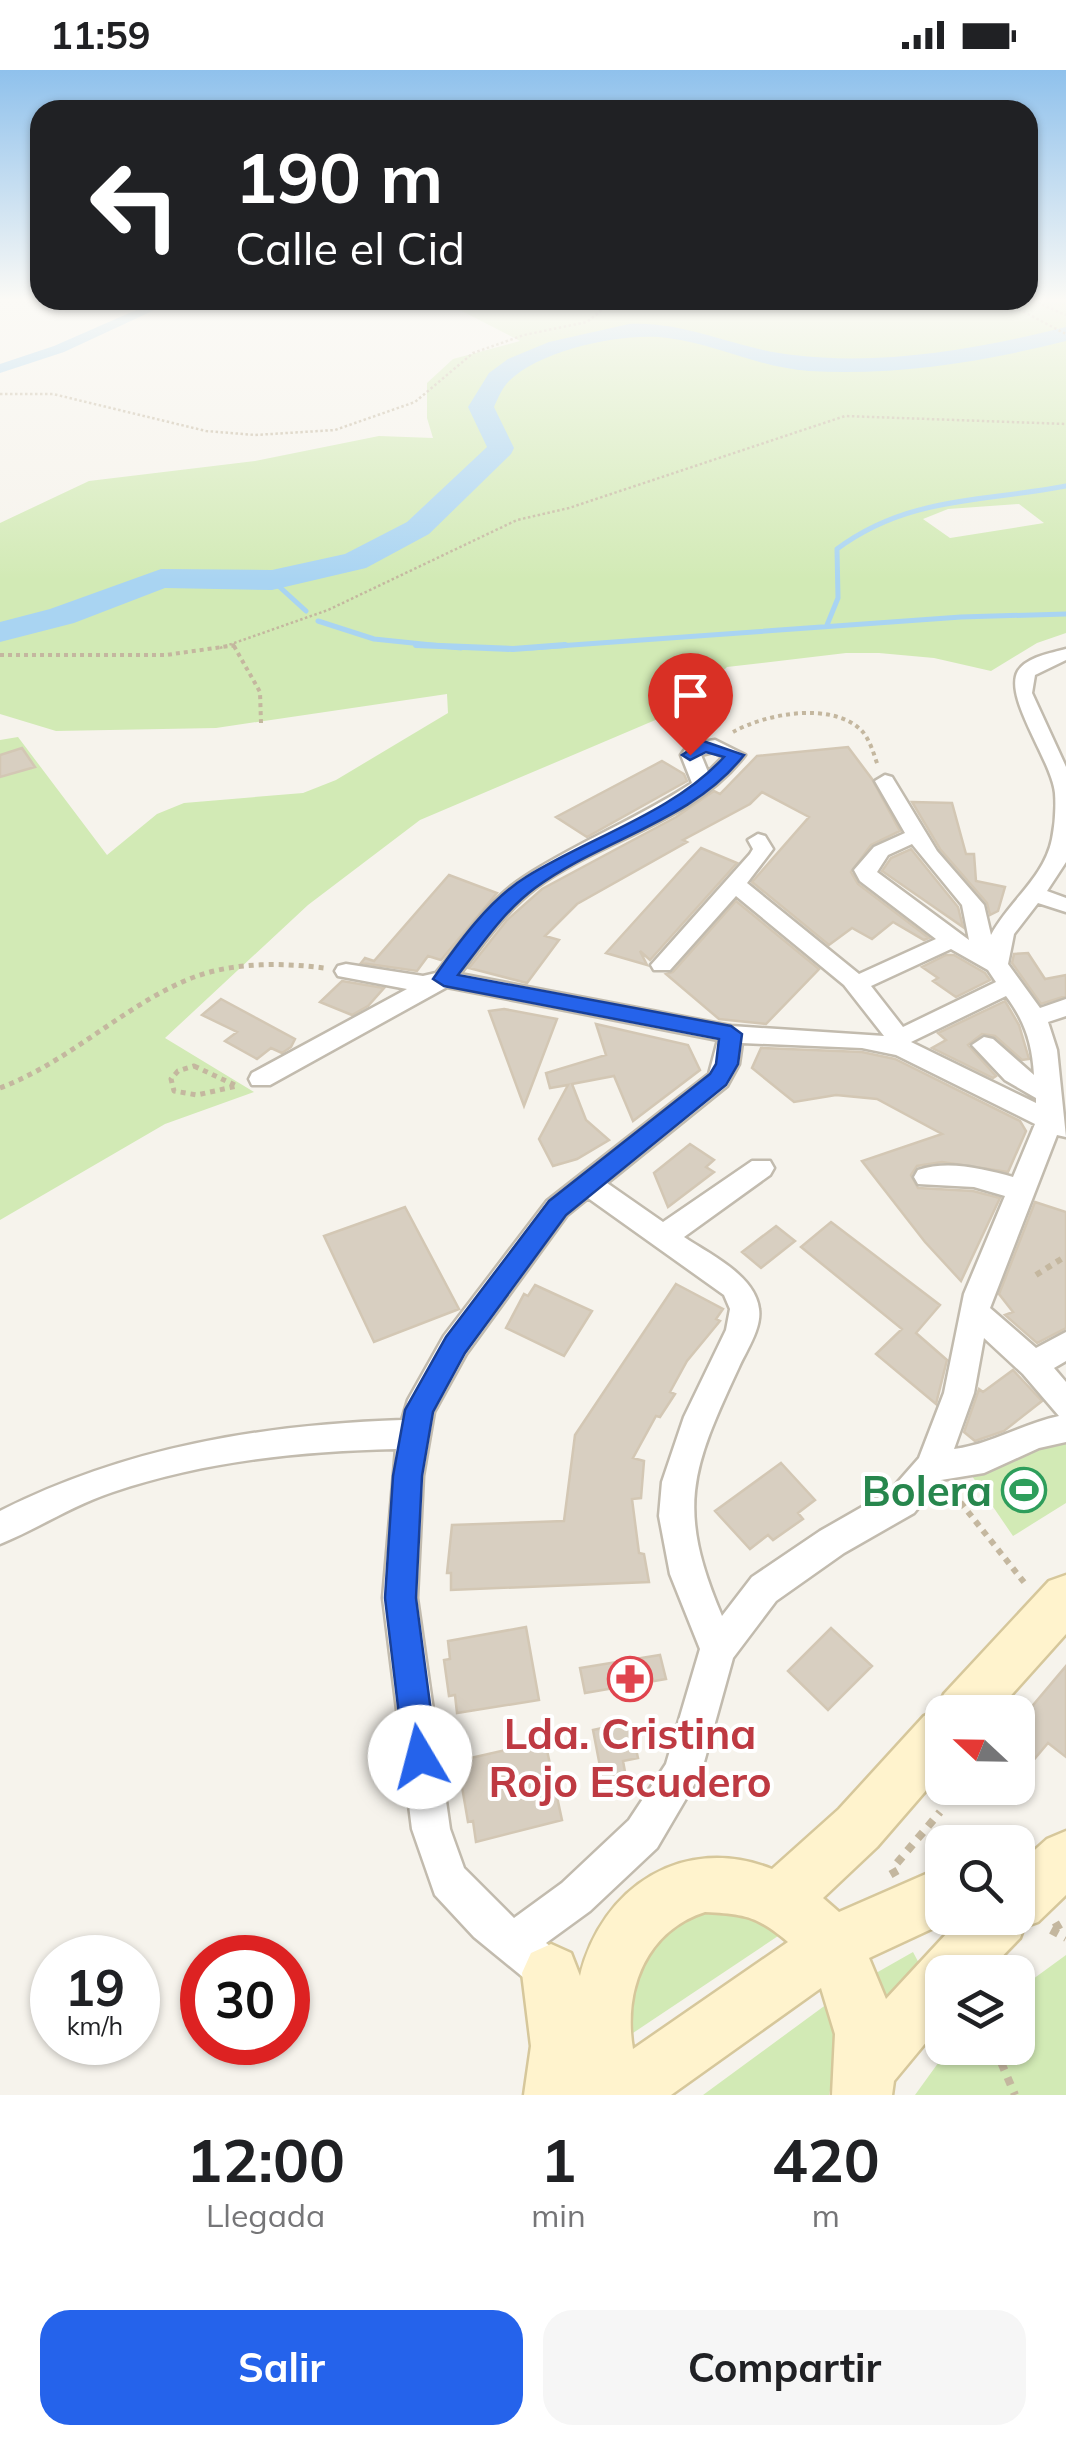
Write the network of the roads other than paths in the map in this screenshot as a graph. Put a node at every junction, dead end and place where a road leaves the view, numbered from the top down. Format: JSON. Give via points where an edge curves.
{"nodes":[{"id":1,"x":1066,"y":654,"type":"edge"},
{"id":2,"x":715,"y":746,"type":"road end"},
{"id":3,"x":885,"y":780,"type":"road end"},
{"id":4,"x":918,"y":836,"type":"junction"},
{"id":5,"x":758,"y":840,"type":"dead end"},
{"id":6,"x":736,"y":884,"type":"junction"},
{"id":7,"x":1034,"y":894,"type":"junction"},
{"id":8,"x":1066,"y":905,"type":"edge"},
{"id":9,"x":952,"y":940,"type":"junction"},
{"id":10,"x":662,"y":964,"type":"dead end"},
{"id":11,"x":346,"y":970,"type":"road end"},
{"id":12,"x":1002,"y":975,"type":"junction"},
{"id":13,"x":444,"y":979,"type":"junction"},
{"id":14,"x":856,"y":984,"type":"junction"},
{"id":15,"x":1066,"y":1006,"type":"edge"},
{"id":16,"x":1035,"y":1018,"type":"junction"},
{"id":17,"x":731,"y":1034,"type":"junction"},
{"id":18,"x":900,"y":1043,"type":"junction"},
{"id":19,"x":984,"y":1044,"type":"dead end"},
{"id":20,"x":1056,"y":1052,"type":"edge"},
{"id":21,"x":249,"y":1083,"type":"road end"},
{"id":22,"x":1054,"y":1114,"type":"edge"},
{"id":23,"x":760,"y":1168,"type":"dead end"},
{"id":24,"x":926,"y":1177,"type":"dead end"},
{"id":25,"x":588,"y":1184,"type":"junction"},
{"id":26,"x":1022,"y":1190,"type":"junction"},
{"id":27,"x":664,"y":1236,"type":"junction"},
{"id":28,"x":974,"y":1312,"type":"junction"},
{"id":29,"x":1066,"y":1344,"type":"edge"},
{"id":30,"x":1034,"y":1364,"type":"junction"},
{"id":31,"x":1066,"y":1405,"type":"edge"},
{"id":32,"x":1066,"y":1428,"type":"edge"},
{"id":33,"x":415,"y":1434,"type":"junction"},
{"id":34,"x":932,"y":1467,"type":"junction"},
{"id":35,"x":0,"y":1528,"type":"edge"},
{"id":36,"x":1058,"y":1606,"type":"edge"},
{"id":37,"x":718,"y":1649,"type":"junction"},
{"id":38,"x":977,"y":1695,"type":"edge"},
{"id":39,"x":925,"y":1753,"type":"edge"},
{"id":40,"x":1066,"y":1857,"type":"edge"},
{"id":41,"x":1035,"y":1865,"type":"edge"},
{"id":42,"x":782,"y":1898,"type":"junction"},
{"id":43,"x":1035,"y":1899,"type":"edge"},
{"id":44,"x":925,"y":1902,"type":"edge"},
{"id":45,"x":997,"y":1935,"type":"edge"},
{"id":46,"x":834,"y":1948,"type":"junction"},
{"id":47,"x":970,"y":1955,"type":"edge"},
{"id":48,"x":532,"y":1957,"type":"junction"},
{"id":49,"x":925,"y":2001,"type":"edge"},
{"id":50,"x":601,"y":2014,"type":"junction"},
{"id":51,"x":865,"y":2081,"type":"edge"},
{"id":52,"x":554,"y":2095,"type":"edge"},
{"id":53,"x":618,"y":2095,"type":"edge"}],
"edges":[{"from":1,"to":7,"type":"street","via":[[1036,664],[1023,682],[1065,790],[1063,837],[1054,866]]},
{"from":2,"to":13,"type":"street","via":[[735,755],[731,763],[530,882],[496,912]]},
{"from":3,"to":4,"type":"street"},
{"from":4,"to":9,"type":"street","via":[[884,847],[865,870]]},
{"from":4,"to":12,"type":"street","via":[[965,890],[982,920],[980,947]]},
{"from":5,"to":6,"type":"street","via":[[760,856]]},
{"from":6,"to":10,"type":"street"},
{"from":6,"to":14,"type":"street"},
{"from":7,"to":8,"type":"street"},
{"from":7,"to":12,"type":"street","via":[[1003,934]]},
{"from":9,"to":12,"type":"street"},
{"from":9,"to":14,"type":"street"},
{"from":11,"to":13,"type":"street","via":[[422,984]]},
{"from":12,"to":16,"type":"street"},
{"from":12,"to":18,"type":"street"},
{"from":13,"to":17,"type":"street"},
{"from":13,"to":21,"type":"street"},
{"from":14,"to":18,"type":"street"},
{"from":15,"to":16,"type":"street"},
{"from":16,"to":20,"type":"street"},
{"from":17,"to":18,"type":"street"},
{"from":17,"to":25,"type":"street","via":[[718,1080]]},
{"from":18,"to":22,"type":"street"},
{"from":19,"to":22,"type":"street"},
{"from":20,"to":22,"type":"street"},
{"from":22,"to":26,"type":"street"},
{"from":23,"to":27,"type":"street"},
{"from":24,"to":26,"type":"street","via":[[974,1177]]},
{"from":25,"to":27,"type":"street"},
{"from":25,"to":33,"type":"street","via":[[558,1208],[456,1345],[419,1410]]},
{"from":26,"to":28,"type":"street"},
{"from":27,"to":37,"type":"street","via":[[734,1286],[745,1308],[694,1433],[675,1516],[688,1574]]},
{"from":28,"to":30,"type":"street"},
{"from":28,"to":34,"type":"street","via":[[959,1392]]},
{"from":29,"to":30,"type":"street"},
{"from":30,"to":31,"type":"street"},
{"from":32,"to":34,"type":"street","via":[[1034,1435],[984,1460]]},
{"from":33,"to":35,"type":"street","via":[[330,1436],[178,1460],[71,1493]]},
{"from":33,"to":48,"type":"street","via":[[400,1598],[431,1829],[449,1882]]},
{"from":34,"to":37,"type":"street","via":[[902,1502],[764,1589]]},
{"from":36,"to":38,"type":"street"},
{"from":37,"to":48,"type":"street","via":[[682,1774],[643,1834],[576,1898]]},
{"from":39,"to":42,"type":"street"},
{"from":40,"to":41,"type":"street"},
{"from":40,"to":43,"type":"street"},
{"from":42,"to":46,"type":"street"},
{"from":42,"to":50,"type":"street","via":[[741,1883],[708,1882],[672,1893],[628,1933],[613,1961]]},
{"from":44,"to":46,"type":"street"},
{"from":45,"to":47,"type":"street"},
{"from":46,"to":51,"type":"street","via":[[860,2004]]},
{"from":46,"to":53,"type":"street","via":[[752,1997]]},
{"from":48,"to":50,"type":"street"},
{"from":48,"to":52,"type":"street","via":[[561,2046]]},
{"from":49,"to":51,"type":"street"},
{"from":50,"to":53,"type":"street","via":[[605,2060]]}]}
